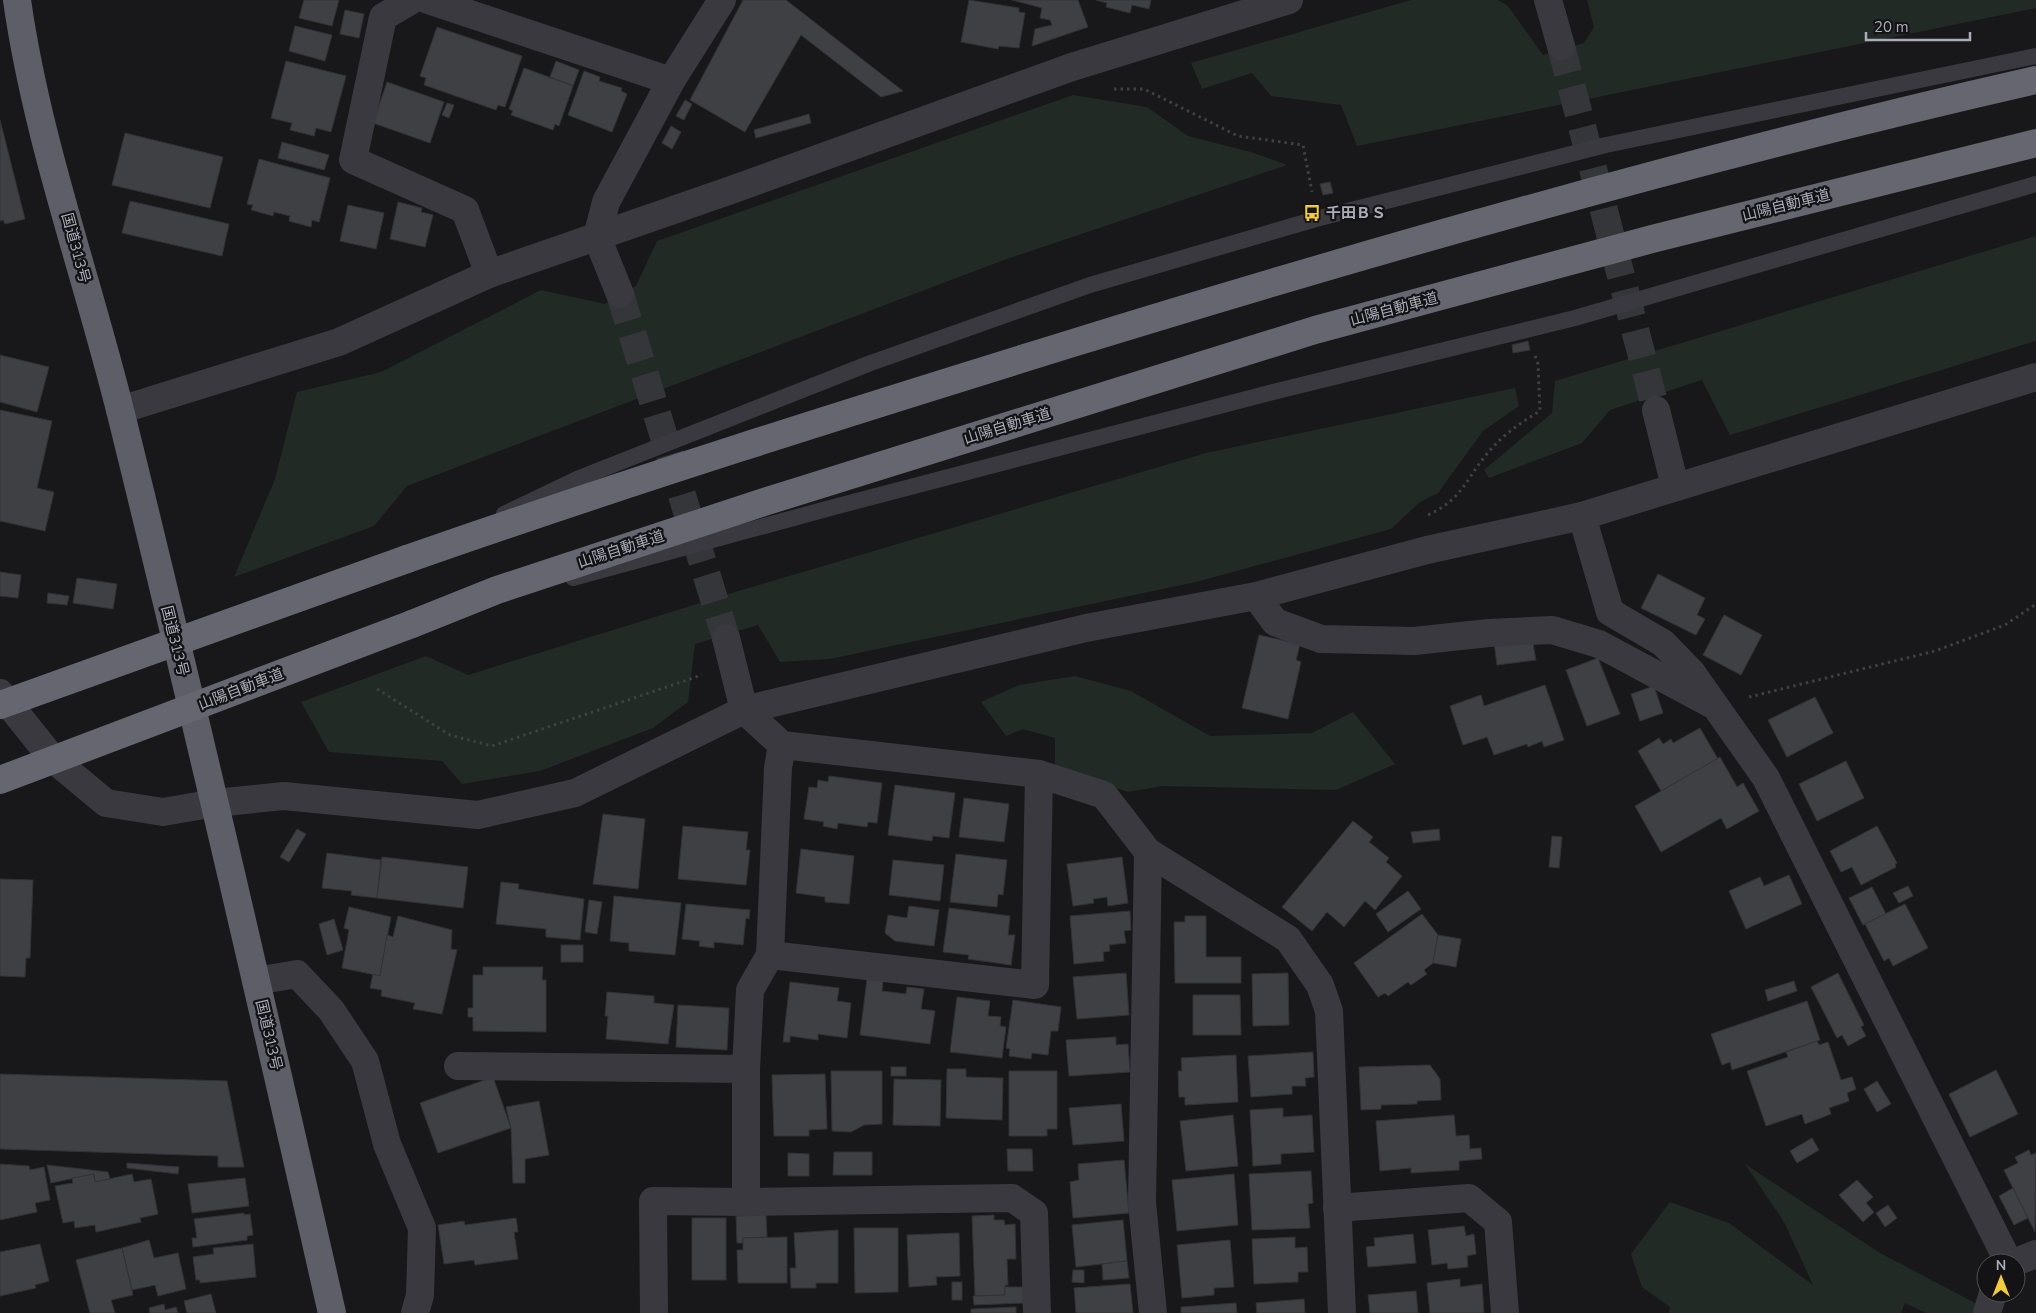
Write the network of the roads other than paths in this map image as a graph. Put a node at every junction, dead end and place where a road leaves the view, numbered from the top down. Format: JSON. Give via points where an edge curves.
{"nodes":[{"id":1,"x":17,"y":0,"type":"edge"},
{"id":2,"x":412,"y":0,"type":"edge"},
{"id":3,"x":428,"y":0,"type":"edge"},
{"id":4,"x":722,"y":0,"type":"edge"},
{"id":5,"x":1289,"y":0,"type":"edge"},
{"id":6,"x":1548,"y":0,"type":"edge"},
{"id":7,"x":1561,"y":46,"type":"tunnel mouth"},
{"id":8,"x":2036,"y":56,"type":"edge"},
{"id":9,"x":2036,"y":80,"type":"edge"},
{"id":10,"x":671,"y":81,"type":"junction"},
{"id":11,"x":2036,"y":143,"type":"edge"},
{"id":12,"x":2036,"y":184,"type":"edge"},
{"id":13,"x":596,"y":237,"type":"junction"},
{"id":14,"x":489,"y":274,"type":"junction"},
{"id":15,"x":620,"y":294,"type":"tunnel mouth"},
{"id":16,"x":2036,"y":376,"type":"edge"},
{"id":17,"x":120,"y":410,"type":"junction"},
{"id":18,"x":1656,"y":410,"type":"tunnel mouth"},
{"id":19,"x":1675,"y":486,"type":"junction"},
{"id":20,"x":1582,"y":516,"type":"junction"},
{"id":21,"x":407,"y":560,"type":"junction"},
{"id":22,"x":1256,"y":596,"type":"junction"},
{"id":23,"x":412,"y":624,"type":"junction"},
{"id":24,"x":726,"y":638,"type":"tunnel mouth"},
{"id":25,"x":0,"y":693,"type":"edge"},
{"id":26,"x":0,"y":705,"type":"edge"},
{"id":27,"x":1715,"y":706,"type":"junction"},
{"id":28,"x":744,"y":710,"type":"junction"},
{"id":29,"x":782,"y":745,"type":"junction"},
{"id":30,"x":1039,"y":774,"type":"junction"},
{"id":31,"x":0,"y":780,"type":"edge"},
{"id":32,"x":214,"y":803,"type":"junction"},
{"id":33,"x":1148,"y":852,"type":"junction"},
{"id":34,"x":770,"y":955,"type":"junction"},
{"id":35,"x":256,"y":981,"type":"junction"},
{"id":36,"x":458,"y":1066,"type":"dead end"},
{"id":37,"x":746,"y":1069,"type":"junction"},
{"id":38,"x":746,"y":1202,"type":"junction"},
{"id":39,"x":1337,"y":1208,"type":"junction"},
{"id":40,"x":2004,"y":1253,"type":"edge"},
{"id":41,"x":332,"y":1313,"type":"edge"},
{"id":42,"x":415,"y":1313,"type":"edge"},
{"id":43,"x":654,"y":1313,"type":"edge"},
{"id":44,"x":1037,"y":1313,"type":"edge"},
{"id":45,"x":1152,"y":1313,"type":"edge"},
{"id":46,"x":1342,"y":1313,"type":"edge"},
{"id":47,"x":1505,"y":1313,"type":"edge"}],
"edges":[{"from":1,"to":17,"type":"highway","name":"国道313号","via":[[39,112]]},
{"from":2,"to":14,"type":"street","via":[[383,17],[353,160],[465,210]]},
{"from":3,"to":10,"type":"street"},
{"from":4,"to":10,"type":"street"},
{"from":5,"to":13,"type":"street","via":[[1072,67]]},
{"from":6,"to":7,"type":"street"},
{"from":8,"to":21,"type":"lane","via":[[1606,144],[1316,219],[1090,285],[868,364],[577,479]]},
{"from":9,"to":21,"type":"highway","via":[[1638,178],[1306,271],[744,445]]},
{"from":10,"to":13,"type":"street","via":[[606,202]]},
{"from":11,"to":23,"type":"highway","name":"山陽自動車道","via":[[1652,239],[1315,330],[754,505],[497,590]]},
{"from":12,"to":23,"type":"lane","via":[[1575,318],[834,507]]},
{"from":13,"to":14,"type":"street"},
{"from":13,"to":15,"type":"street"},
{"from":14,"to":17,"type":"street","via":[[339,342]]},
{"from":16,"to":19,"type":"street"},
{"from":17,"to":32,"type":"highway","name":"国道313号"},
{"from":18,"to":19,"type":"street"},
{"from":19,"to":20,"type":"street"},
{"from":20,"to":22,"type":"street","via":[[1427,550]]},
{"from":20,"to":27,"type":"street","via":[[1610,612],[1662,643],[1692,672]]},
{"from":21,"to":26,"type":"highway","bridge":true},
{"from":22,"to":27,"type":"street","via":[[1275,622],[1320,639],[1414,641],[1552,630],[1599,644]]},
{"from":22,"to":28,"type":"street","via":[[1086,628]]},
{"from":23,"to":31,"type":"highway","name":"山陽自動車道","bridge":true},
{"from":24,"to":28,"type":"street"},
{"from":25,"to":32,"type":"street","via":[[52,758],[106,803],[163,812]]},
{"from":27,"to":40,"type":"street","via":[[1766,778]]},
{"from":28,"to":29,"type":"street"},
{"from":28,"to":32,"type":"street","via":[[575,793],[478,815],[284,796]]},
{"from":29,"to":30,"type":"street"},
{"from":29,"to":34,"type":"street","via":[[778,768]]},
{"from":30,"to":33,"type":"street","via":[[1104,795]]},
{"from":30,"to":34,"type":"street","via":[[1036,985]]},
{"from":32,"to":35,"type":"highway","name":"国道313号"},
{"from":33,"to":39,"type":"street","via":[[1288,939],[1320,985],[1329,1011]]},
{"from":33,"to":45,"type":"street","via":[[1142,1203]]},
{"from":34,"to":37,"type":"street","via":[[750,990]]},
{"from":35,"to":41,"type":"highway","name":"国道313号"},
{"from":35,"to":42,"type":"street","via":[[297,974],[331,1010],[365,1061],[388,1144],[422,1228],[420,1295]]},
{"from":36,"to":37,"type":"street"},
{"from":37,"to":38,"type":"street"},
{"from":38,"to":43,"type":"street","via":[[653,1200]]},
{"from":38,"to":44,"type":"street","via":[[1012,1198],[1034,1213]]},
{"from":39,"to":46,"type":"street"},
{"from":39,"to":47,"type":"street","via":[[1469,1198],[1498,1222]]}]}
